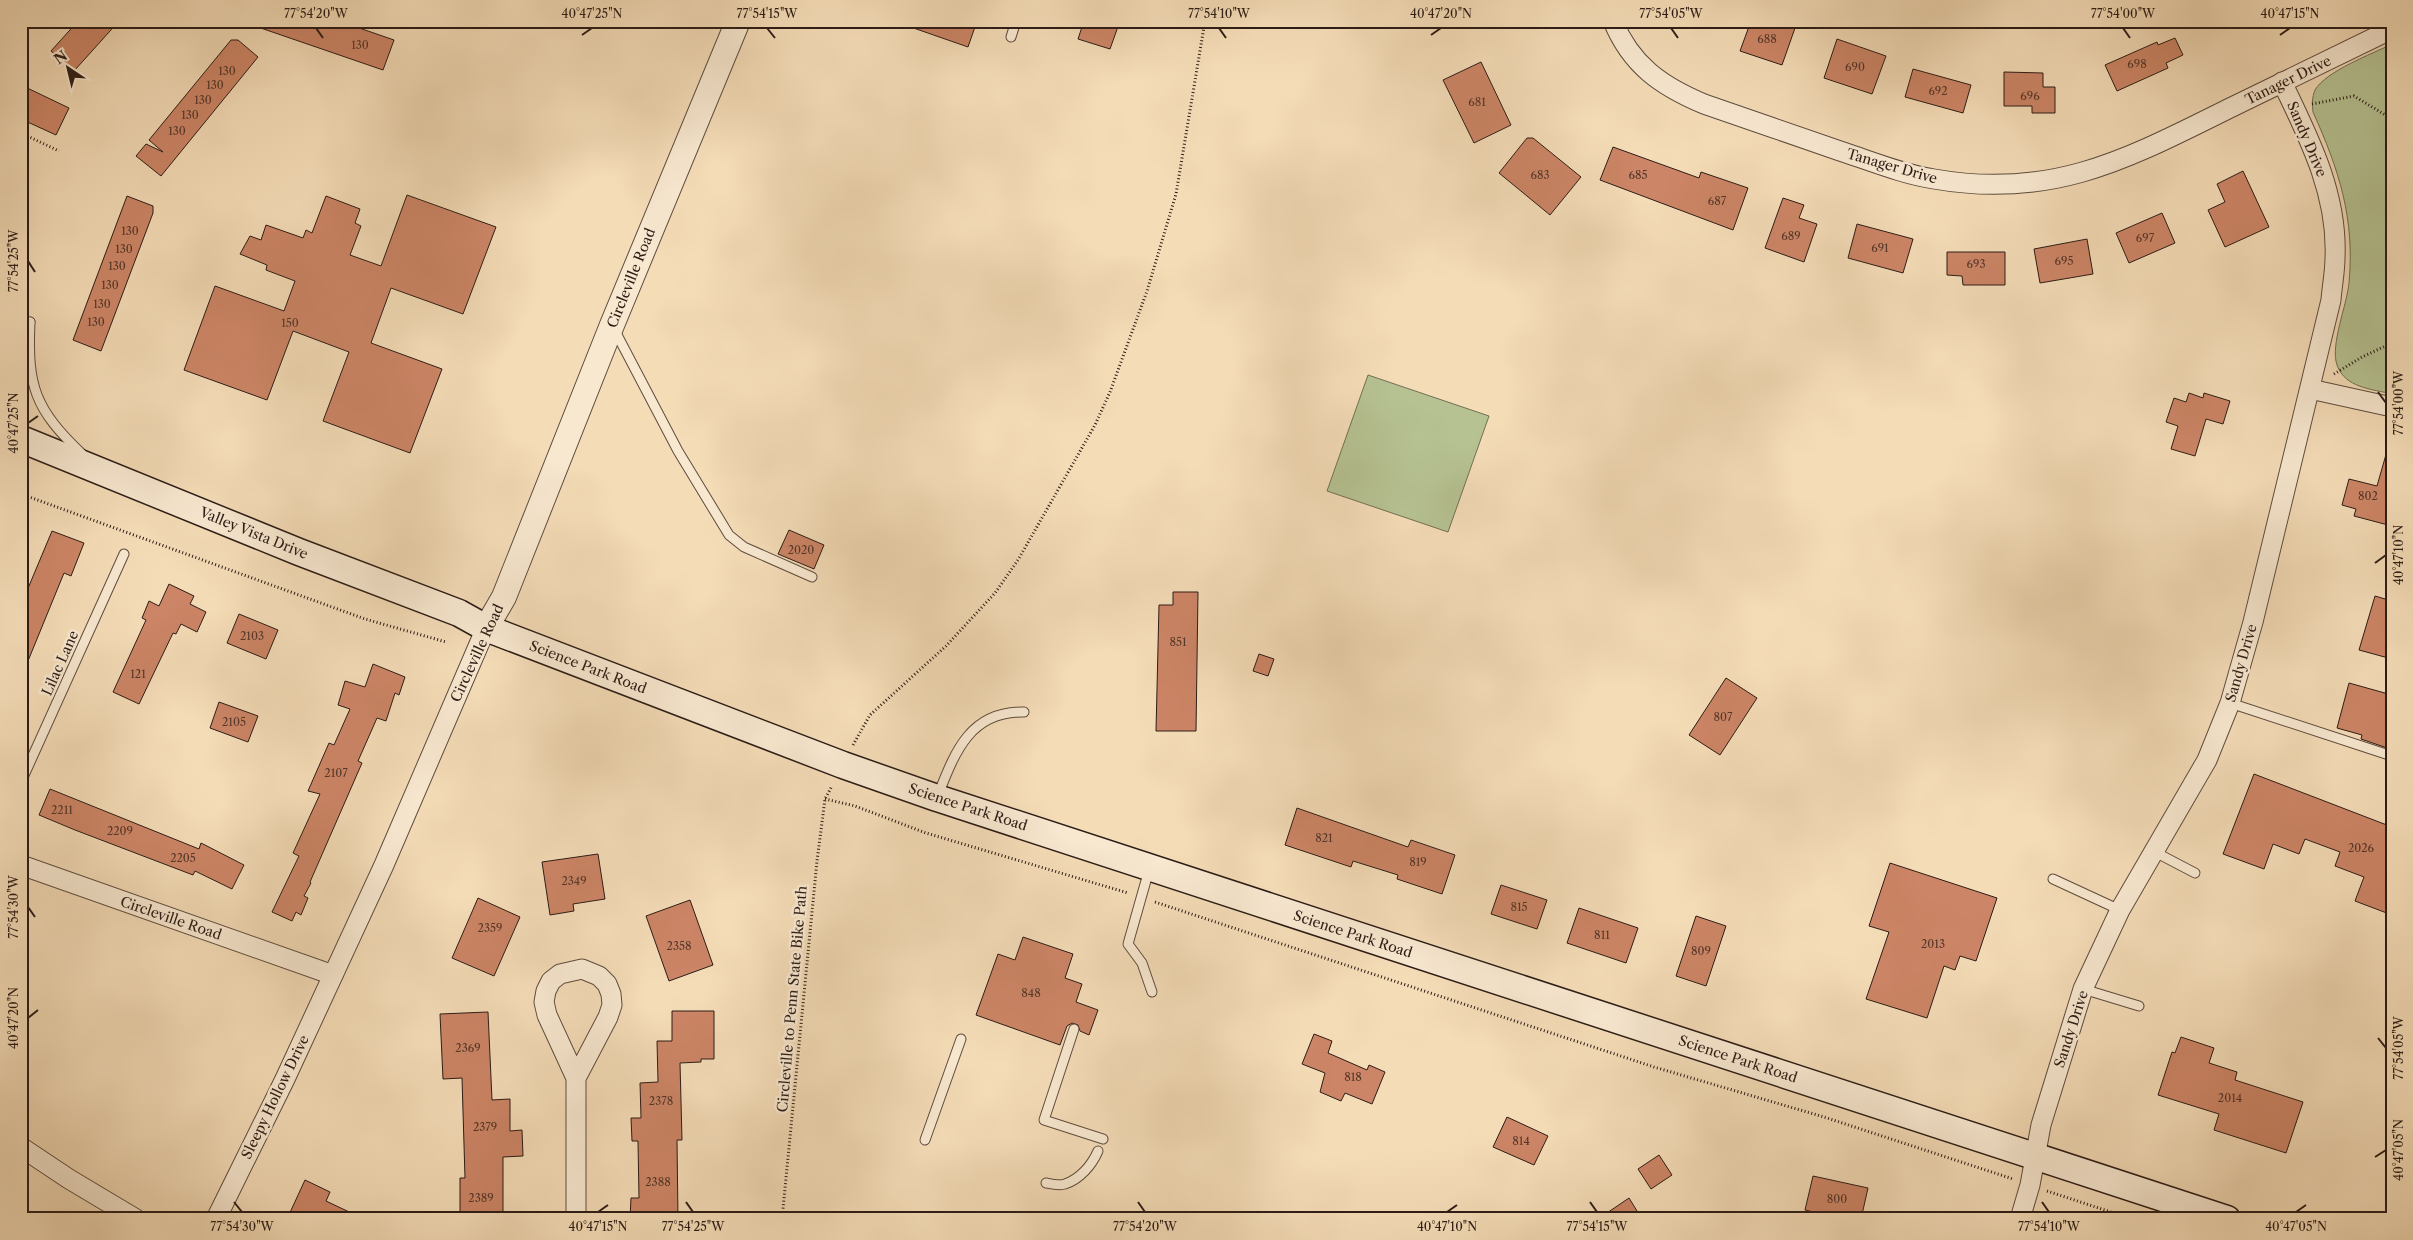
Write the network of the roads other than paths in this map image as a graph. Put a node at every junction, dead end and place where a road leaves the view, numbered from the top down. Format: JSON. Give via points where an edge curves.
{"nodes":[{"id":1,"x":738,"y":21,"type":"edge"},
{"id":2,"x":1016,"y":21,"type":"edge"},
{"id":3,"x":1613,"y":21,"type":"edge"},
{"id":4,"x":2392,"y":29,"type":"edge"},
{"id":5,"x":1011,"y":37,"type":"dead end"},
{"id":6,"x":2282,"y":82,"type":"junction"},
{"id":7,"x":612,"y":325,"type":"junction"},
{"id":8,"x":21,"y":335,"type":"edge"},
{"id":9,"x":2310,"y":389,"type":"junction"},
{"id":10,"x":2392,"y":408,"type":"edge"},
{"id":11,"x":21,"y":439,"type":"edge"},
{"id":12,"x":100,"y":470,"type":"junction"},
{"id":13,"x":124,"y":554,"type":"dead end"},
{"id":14,"x":812,"y":577,"type":"dead end"},
{"id":15,"x":486,"y":628,"type":"junction"},
{"id":16,"x":2230,"y":703,"type":"junction"},
{"id":17,"x":1024,"y":712,"type":"dead end"},
{"id":18,"x":2392,"y":756,"type":"edge"},
{"id":19,"x":21,"y":782,"type":"edge"},
{"id":20,"x":937,"y":798,"type":"junction"},
{"id":21,"x":2153,"y":850,"type":"junction"},
{"id":22,"x":21,"y":865,"type":"edge"},
{"id":23,"x":1150,"y":867,"type":"junction"},
{"id":24,"x":2195,"y":873,"type":"dead end"},
{"id":25,"x":2053,"y":879,"type":"dead end"},
{"id":26,"x":2120,"y":910,"type":"junction"},
{"id":27,"x":333,"y":974,"type":"junction"},
{"id":28,"x":2084,"y":989,"type":"junction"},
{"id":29,"x":1152,"y":992,"type":"dead end"},
{"id":30,"x":2139,"y":1006,"type":"dead end"},
{"id":31,"x":1074,"y":1029,"type":"dead end"},
{"id":32,"x":961,"y":1039,"type":"dead end"},
{"id":33,"x":576,"y":1078,"type":"junction"},
{"id":34,"x":925,"y":1140,"type":"dead end"},
{"id":35,"x":1103,"y":1140,"type":"dead end"},
{"id":36,"x":21,"y":1147,"type":"edge"},
{"id":37,"x":1098,"y":1151,"type":"dead end"},
{"id":38,"x":2034,"y":1156,"type":"junction"},
{"id":39,"x":1046,"y":1183,"type":"dead end"},
{"id":40,"x":136,"y":1219,"type":"edge"},
{"id":41,"x":216,"y":1219,"type":"edge"},
{"id":42,"x":576,"y":1219,"type":"edge"},
{"id":43,"x":2020,"y":1219,"type":"edge"},
{"id":44,"x":2227,"y":1219,"type":"edge"}],
"edges":[{"from":1,"to":7,"type":"street","name":"Circleville Road"},
{"from":2,"to":5,"type":"lane"},
{"from":3,"to":6,"type":"street","name":"Tanager Drive","via":[[1634,58],[1675,92],[1899,171],[1974,184],[2057,180],[2105,166]]},
{"from":4,"to":6,"type":"street","name":"Tanager Drive"},
{"from":6,"to":9,"type":"street","name":"Sandy Drive","via":[[2324,175],[2332,212],[2335,257],[2331,300]]},
{"from":7,"to":14,"type":"lane","via":[[678,450],[729,535],[744,547]]},
{"from":7,"to":15,"type":"street","name":"Circleville Road","via":[[504,597]]},
{"from":8,"to":12,"type":"lane","via":[[30,322],[31,374],[38,400],[67,440]]},
{"from":9,"to":10,"type":"street"},
{"from":9,"to":16,"type":"street","name":"Sandy Drive"},
{"from":11,"to":12,"type":"main road","name":"Valley Vista Drive"},
{"from":12,"to":15,"type":"main road","name":"Valley Vista Drive","via":[[299,552],[459,613]]},
{"from":13,"to":19,"type":"lane","name":"Lilac Lane"},
{"from":15,"to":20,"type":"main road","name":"Science Park Road"},
{"from":15,"to":27,"type":"street","name":"Circleville Road","via":[[384,865]]},
{"from":16,"to":18,"type":"lane"},
{"from":16,"to":21,"type":"street","name":"Sandy Drive","via":[[2207,760]]},
{"from":17,"to":20,"type":"lane","via":[[992,716],[970,732],[951,764]]},
{"from":20,"to":23,"type":"main road","name":"Science Park Road"},
{"from":21,"to":24,"type":"lane"},
{"from":21,"to":26,"type":"street","name":"Sandy Drive"},
{"from":22,"to":27,"type":"street","name":"Circleville Road"},
{"from":23,"to":29,"type":"lane","via":[[1128,944],[1142,963]]},
{"from":23,"to":38,"type":"main road","name":"Science Park Road"},
{"from":25,"to":26,"type":"lane"},
{"from":26,"to":28,"type":"street","name":"Sandy Drive"},
{"from":27,"to":41,"type":"street","name":"Sleepy Hollow Drive"},
{"from":28,"to":30,"type":"lane"},
{"from":28,"to":38,"type":"street","name":"Sandy Drive","via":[[2040,1125]]},
{"from":31,"to":35,"type":"lane","via":[[1044,1120]]},
{"from":32,"to":34,"type":"lane"},
{"from":33,"to":33,"type":"street","via":[[612,1005],[607,984],[582,969],[560,974],[551,981],[544,1002]]},
{"from":33,"to":42,"type":"street"},
{"from":36,"to":40,"type":"street"},
{"from":37,"to":39,"type":"lane","via":[[1093,1162],[1064,1185]]},
{"from":38,"to":43,"type":"street","name":"Sandy Drive"},
{"from":38,"to":44,"type":"main road","name":"Science Park Road"}]}
